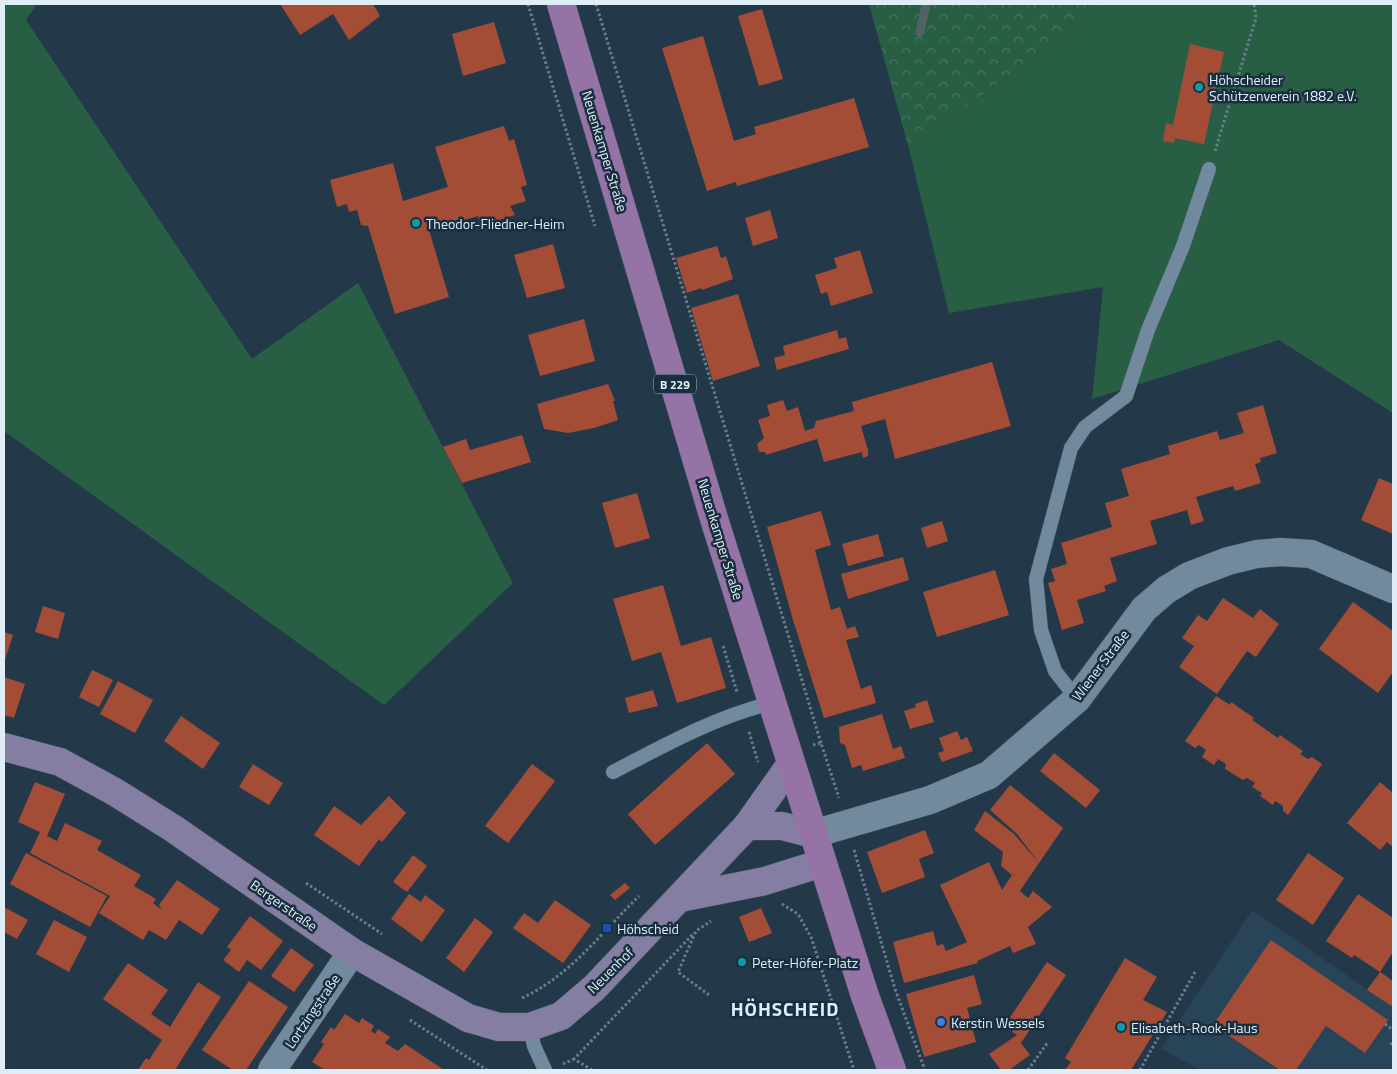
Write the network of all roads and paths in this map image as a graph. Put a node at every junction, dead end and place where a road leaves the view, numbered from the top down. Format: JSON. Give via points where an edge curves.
{"nodes":[{"id":1,"x":561,"y":4,"type":"edge"},
{"id":2,"x":596,"y":4,"type":"edge"},
{"id":3,"x":1254,"y":4,"type":"edge"},
{"id":4,"x":1209,"y":169,"type":"joint"},
{"id":5,"x":1393,"y":589,"type":"edge"},
{"id":6,"x":1077,"y":699,"type":"junction"},
{"id":7,"x":772,"y":703,"type":"junction"},
{"id":8,"x":821,"y":743,"type":"dead end"},
{"id":9,"x":4,"y":747,"type":"edge"},
{"id":10,"x":791,"y":764,"type":"junction"},
{"id":11,"x":613,"y":772,"type":"dead end"},
{"id":12,"x":847,"y":824,"type":"junction"},
{"id":13,"x":747,"y":826,"type":"junction"},
{"id":14,"x":813,"y":834,"type":"junction"},
{"id":15,"x":822,"y":863,"type":"junction"},
{"id":16,"x":641,"y":895,"type":"dead end"},
{"id":17,"x":680,"y":898,"type":"junction"},
{"id":18,"x":780,"y":904,"type":"dead end"},
{"id":19,"x":718,"y":916,"type":"dead end"},
{"id":20,"x":696,"y":931,"type":"junction"},
{"id":21,"x":352,"y":952,"type":"junction"},
{"id":22,"x":1195,"y":972,"type":"dead end"},
{"id":23,"x":710,"y":995,"type":"dead end"},
{"id":24,"x":520,"y":999,"type":"dead end"},
{"id":25,"x":1384,"y":1024,"type":"dead end"},
{"id":26,"x":530,"y":1027,"type":"junction"},
{"id":27,"x":1393,"y":1030,"type":"edge"},
{"id":28,"x":1048,"y":1042,"type":"dead end"},
{"id":29,"x":272,"y":1070,"type":"edge"},
{"id":30,"x":545,"y":1070,"type":"edge"},
{"id":31,"x":592,"y":1070,"type":"edge"},
{"id":32,"x":854,"y":1070,"type":"edge"},
{"id":33,"x":892,"y":1070,"type":"edge"},
{"id":34,"x":925,"y":1070,"type":"edge"},
{"id":35,"x":1028,"y":1070,"type":"edge"},
{"id":36,"x":1140,"y":1070,"type":"edge"}],
"edges":[{"from":1,"to":7,"type":"main road","name":"Neuenkamper Straße","number":"B 229"},
{"from":2,"to":8,"type":"path"},
{"from":3,"to":4,"type":"path","via":[[1256,18]]},
{"from":4,"to":6,"type":"lane","via":[[1126,396],[1085,427],[1071,448],[1036,579],[1041,630],[1055,671]]},
{"from":5,"to":6,"type":"street","name":"Wiener Straße","via":[[1311,554],[1257,554],[1209,568],[1166,590],[1144,608]]},
{"from":6,"to":12,"type":"street","name":"Wiener Straße","via":[[989,775],[930,800]]},
{"from":7,"to":10,"type":"main road","name":"Neuenkamper Straße","number":"B 229"},
{"from":7,"to":11,"type":"lane","via":[[706,724]]},
{"from":9,"to":21,"type":"street","name":"Bergerstraße","via":[[60,762],[115,792]]},
{"from":10,"to":13,"type":"street","name":"Neuenhof"},
{"from":10,"to":14,"type":"main road","name":"Neuenkamper Straße","number":"B 229"},
{"from":12,"to":14,"type":"street","name":"Wiener Straße"},
{"from":12,"to":34,"type":"path","via":[[895,989]]},
{"from":13,"to":14,"type":"street","via":[[782,826]]},
{"from":13,"to":17,"type":"street","name":"Neuenhof"},
{"from":14,"to":15,"type":"main road","name":"Neuenkamper Straße","number":"B 229"},
{"from":15,"to":17,"type":"street","via":[[765,881]]},
{"from":15,"to":33,"type":"main road","name":"Neuenkamper Straße","number":"B 229","via":[[874,1026]]},
{"from":16,"to":24,"type":"path","via":[[569,968],[543,988]]},
{"from":17,"to":26,"type":"street","name":"Neuenhof","via":[[594,988],[561,1016]]},
{"from":18,"to":32,"type":"path","via":[[798,914],[808,930]]},
{"from":19,"to":20,"type":"path"},
{"from":20,"to":23,"type":"path","via":[[678,972]]},
{"from":20,"to":31,"type":"path","via":[[574,1059]]},
{"from":21,"to":26,"type":"street","name":"Bergerstraße","via":[[468,1018],[499,1027]]},
{"from":21,"to":29,"type":"street","name":"Lortzingstraße"},
{"from":22,"to":36,"type":"path"},
{"from":25,"to":27,"type":"path"},
{"from":26,"to":30,"type":"lane"},
{"from":28,"to":35,"type":"path"}]}
